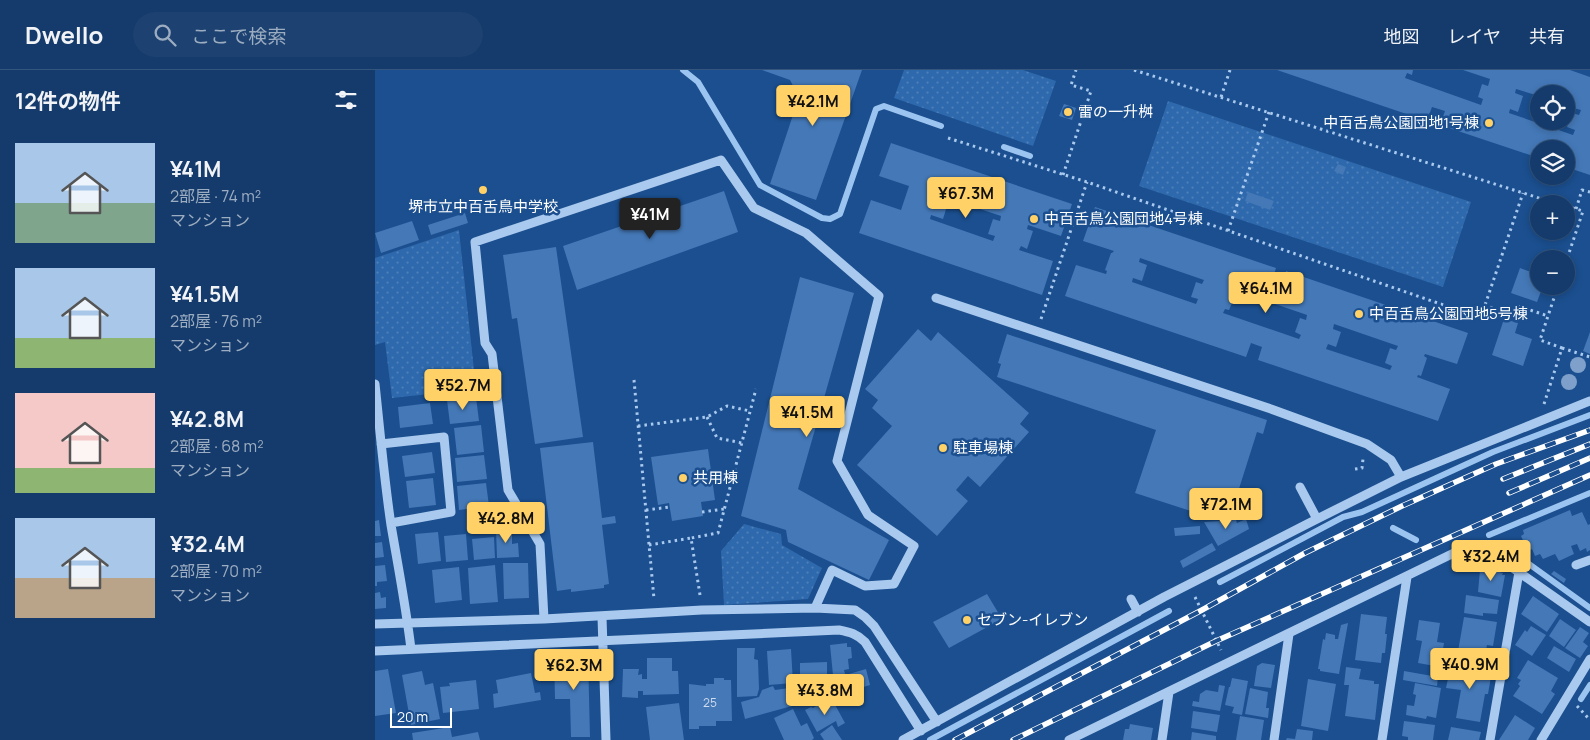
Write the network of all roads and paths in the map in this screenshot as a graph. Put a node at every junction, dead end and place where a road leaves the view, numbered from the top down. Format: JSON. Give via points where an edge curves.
{"nodes":[{"id":1,"x":1076,"y":70,"type":"edge"},
{"id":2,"x":1134,"y":70,"type":"edge"},
{"id":3,"x":1230,"y":70,"type":"edge"},
{"id":4,"x":1221,"y":97,"type":"junction"},
{"id":5,"x":1269,"y":112,"type":"junction"},
{"id":6,"x":948,"y":138,"type":"dead end"},
{"id":7,"x":1063,"y":175,"type":"junction"},
{"id":8,"x":1087,"y":182,"type":"junction"},
{"id":9,"x":1590,"y":192,"type":"edge"},
{"id":10,"x":1523,"y":193,"type":"junction"},
{"id":11,"x":1530,"y":195,"type":"edge"},
{"id":12,"x":1576,"y":209,"type":"joint"},
{"id":13,"x":1228,"y":231,"type":"junction"},
{"id":14,"x":1570,"y":250,"type":"edge"},
{"id":15,"x":1555,"y":295,"type":"edge"},
{"id":16,"x":936,"y":298,"type":"dead end"},
{"id":17,"x":1484,"y":306,"type":"junction"},
{"id":18,"x":1548,"y":316,"type":"junction"},
{"id":19,"x":1481,"y":317,"type":"junction"},
{"id":20,"x":1487,"y":320,"type":"dead end"},
{"id":21,"x":1038,"y":330,"type":"junction"},
{"id":22,"x":1562,"y":348,"type":"junction"},
{"id":23,"x":1590,"y":357,"type":"edge"},
{"id":24,"x":634,"y":380,"type":"dead end"},
{"id":25,"x":375,"y":384,"type":"edge"},
{"id":26,"x":756,"y":389,"type":"dead end"},
{"id":27,"x":1590,"y":400,"type":"edge"},
{"id":28,"x":1543,"y":407,"type":"dead end"},
{"id":29,"x":750,"y":411,"type":"junction"},
{"id":30,"x":707,"y":417,"type":"junction"},
{"id":31,"x":638,"y":426,"type":"junction"},
{"id":32,"x":742,"y":443,"type":"junction"},
{"id":33,"x":381,"y":444,"type":"junction"},
{"id":34,"x":1401,"y":477,"type":"junction"},
{"id":35,"x":1300,"y":487,"type":"dead end"},
{"id":36,"x":670,"y":507,"type":"dead end"},
{"id":37,"x":724,"y":509,"type":"junction"},
{"id":38,"x":646,"y":510,"type":"junction"},
{"id":39,"x":702,"y":512,"type":"dead end"},
{"id":40,"x":1317,"y":518,"type":"junction"},
{"id":41,"x":391,"y":523,"type":"junction"},
{"id":42,"x":691,"y":538,"type":"junction"},
{"id":43,"x":649,"y":545,"type":"junction"},
{"id":44,"x":1590,"y":560,"type":"edge"},
{"id":45,"x":1576,"y":565,"type":"dead end"},
{"id":46,"x":1519,"y":572,"type":"junction"},
{"id":47,"x":1407,"y":577,"type":"junction"},
{"id":48,"x":1193,"y":593,"type":"dead end"},
{"id":49,"x":1131,"y":599,"type":"dead end"},
{"id":50,"x":815,"y":608,"type":"junction"},
{"id":51,"x":702,"y":610,"type":"junction"},
{"id":52,"x":1138,"y":612,"type":"junction"},
{"id":53,"x":655,"y":614,"type":"junction"},
{"id":54,"x":602,"y":617,"type":"junction"},
{"id":55,"x":544,"y":619,"type":"junction"},
{"id":56,"x":1590,"y":622,"type":"edge"},
{"id":57,"x":408,"y":623,"type":"junction"},
{"id":58,"x":375,"y":624,"type":"edge"},
{"id":59,"x":1289,"y":634,"type":"junction"},
{"id":60,"x":602,"y":641,"type":"junction"},
{"id":61,"x":411,"y":649,"type":"junction"},
{"id":62,"x":1220,"y":649,"type":"dead end"},
{"id":63,"x":375,"y":651,"type":"edge"},
{"id":64,"x":1590,"y":659,"type":"edge"},
{"id":65,"x":1169,"y":692,"type":"junction"},
{"id":66,"x":937,"y":722,"type":"junction"},
{"id":67,"x":921,"y":731,"type":"junction"},
{"id":68,"x":606,"y":740,"type":"edge"},
{"id":69,"x":903,"y":740,"type":"edge"},
{"id":70,"x":1069,"y":740,"type":"edge"},
{"id":71,"x":1162,"y":740,"type":"edge"},
{"id":72,"x":1274,"y":740,"type":"edge"},
{"id":73,"x":1382,"y":740,"type":"edge"},
{"id":74,"x":1490,"y":740,"type":"edge"},
{"id":75,"x":1541,"y":740,"type":"edge"}],
"edges":[{"from":1,"to":7,"type":"path","via":[[1071,85],[1091,92]]},
{"from":2,"to":4,"type":"path"},
{"from":3,"to":4,"type":"path"},
{"from":4,"to":5,"type":"path"},
{"from":5,"to":10,"type":"path"},
{"from":5,"to":13,"type":"path"},
{"from":6,"to":7,"type":"path"},
{"from":7,"to":8,"type":"path"},
{"from":8,"to":13,"type":"path"},
{"from":8,"to":21,"type":"path"},
{"from":9,"to":12,"type":"path","via":[[1582,190]]},
{"from":10,"to":11,"type":"path"},
{"from":10,"to":17,"type":"path"},
{"from":12,"to":14,"type":"path","via":[[1583,211]]},
{"from":13,"to":19,"type":"path"},
{"from":15,"to":18,"type":"path"},
{"from":16,"to":21,"type":"street"},
{"from":17,"to":18,"type":"path","via":[[1510,314],[1518,306]]},
{"from":17,"to":19,"type":"path"},
{"from":18,"to":22,"type":"path","via":[[1540,340]]},
{"from":19,"to":20,"type":"path"},
{"from":21,"to":34,"type":"street","via":[[1367,444],[1391,460]]},
{"from":22,"to":23,"type":"path"},
{"from":22,"to":28,"type":"path"},
{"from":24,"to":31,"type":"path"},
{"from":25,"to":33,"type":"street"},
{"from":26,"to":29,"type":"path"},
{"from":27,"to":34,"type":"street"},
{"from":29,"to":30,"type":"path","via":[[727,406]]},
{"from":29,"to":32,"type":"path"},
{"from":30,"to":31,"type":"path"},
{"from":30,"to":32,"type":"path","via":[[717,438]]},
{"from":31,"to":38,"type":"path"},
{"from":32,"to":37,"type":"path"},
{"from":33,"to":41,"type":"street"},
{"from":33,"to":41,"type":"street","via":[[444,437],[451,512]]},
{"from":34,"to":40,"type":"street"},
{"from":35,"to":40,"type":"street"},
{"from":36,"to":38,"type":"path"},
{"from":37,"to":39,"type":"path"},
{"from":37,"to":42,"type":"path","via":[[718,533]]},
{"from":38,"to":43,"type":"path"},
{"from":40,"to":52,"type":"street"},
{"from":41,"to":57,"type":"street"},
{"from":42,"to":43,"type":"path"},
{"from":42,"to":51,"type":"path"},
{"from":43,"to":53,"type":"path"},
{"from":44,"to":45,"type":"street"},
{"from":46,"to":47,"type":"street","via":[[1480,545],[1458,551]]},
{"from":46,"to":56,"type":"street"},
{"from":46,"to":74,"type":"street"},
{"from":47,"to":59,"type":"street"},
{"from":47,"to":73,"type":"street"},
{"from":48,"to":62,"type":"path"},
{"from":49,"to":52,"type":"street"},
{"from":50,"to":51,"type":"street"},
{"from":50,"to":55,"type":"street","via":[[832,570],[865,586],[894,584],[914,546],[868,514],[837,461],[879,296],[806,232],[754,208],[721,160],[475,242],[485,343],[492,354],[508,490],[540,544]]},
{"from":50,"to":66,"type":"street","via":[[855,610],[865,617]]},
{"from":51,"to":53,"type":"street"},
{"from":52,"to":66,"type":"street"},
{"from":53,"to":54,"type":"street"},
{"from":54,"to":55,"type":"street"},
{"from":54,"to":60,"type":"street"},
{"from":55,"to":57,"type":"street"},
{"from":57,"to":58,"type":"street"},
{"from":57,"to":61,"type":"street"},
{"from":59,"to":65,"type":"street"},
{"from":59,"to":72,"type":"street"},
{"from":60,"to":61,"type":"street"},
{"from":60,"to":67,"type":"street","via":[[823,630],[851,632],[865,642]]},
{"from":60,"to":68,"type":"street"},
{"from":61,"to":63,"type":"street"},
{"from":64,"to":75,"type":"street"},
{"from":65,"to":70,"type":"street"},
{"from":65,"to":71,"type":"street"},
{"from":66,"to":67,"type":"street"},
{"from":67,"to":69,"type":"street"}]}
